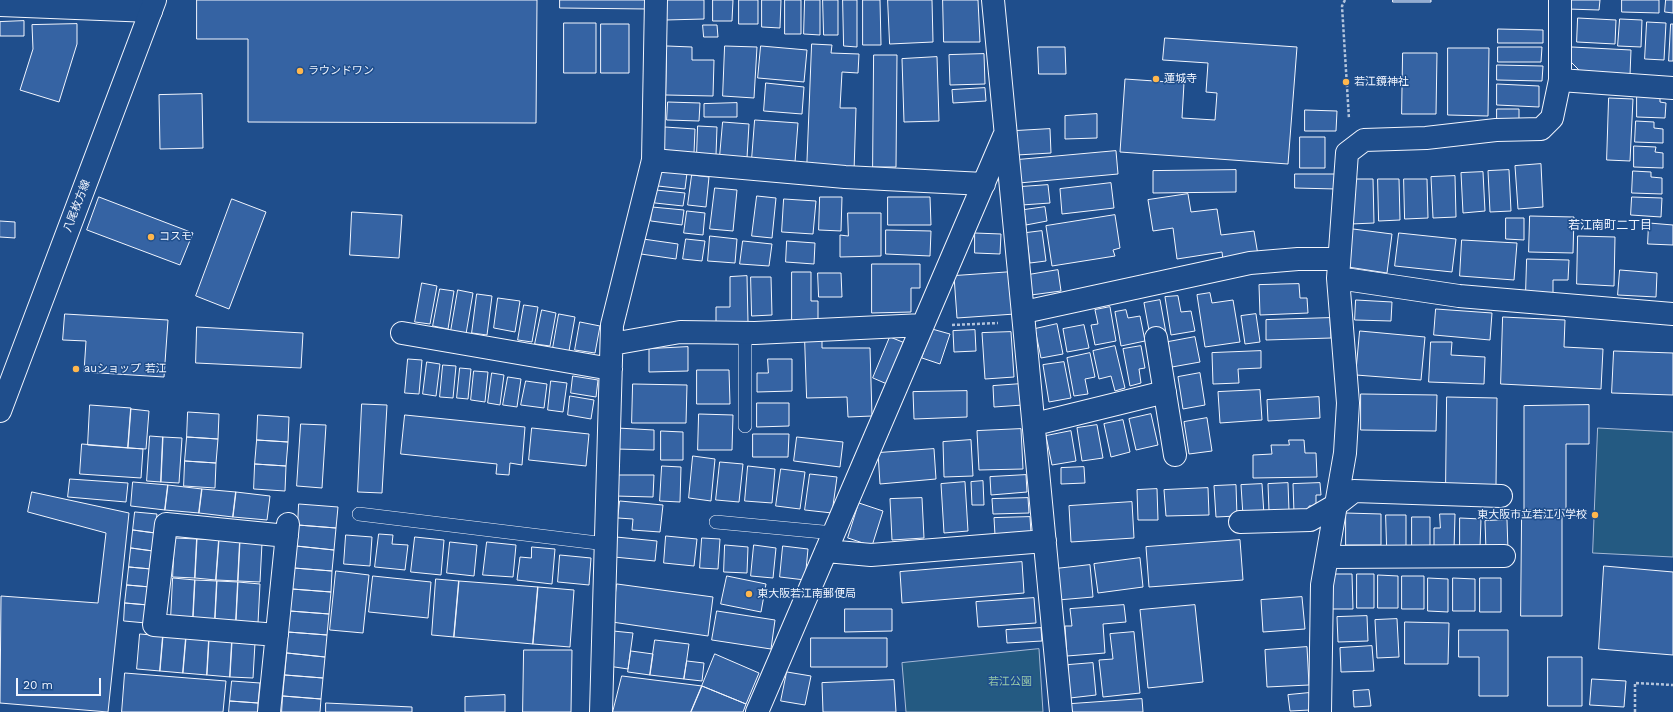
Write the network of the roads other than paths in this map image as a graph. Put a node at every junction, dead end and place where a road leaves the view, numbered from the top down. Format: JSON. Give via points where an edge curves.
{"nodes":[{"id":1,"x":656,"y":0,"type":"edge"},
{"id":2,"x":993,"y":0,"type":"edge"},
{"id":3,"x":1560,"y":0,"type":"edge"},
{"id":4,"x":0,"y":5,"type":"edge"},
{"id":5,"x":153,"y":5,"type":"edge"},
{"id":6,"x":1560,"y":80,"type":"junction"},
{"id":7,"x":1673,"y":88,"type":"edge"},
{"id":8,"x":1005,"y":135,"type":"junction"},
{"id":9,"x":653,"y":160,"type":"junction"},
{"id":10,"x":984,"y":184,"type":"junction"},
{"id":11,"x":1338,"y":268,"type":"junction"},
{"id":12,"x":1673,"y":314,"type":"edge"},
{"id":13,"x":1024,"y":318,"type":"junction"},
{"id":14,"x":923,"y":326,"type":"junction"},
{"id":15,"x":402,"y":333,"type":"dead end"},
{"id":16,"x":745,"y":333,"type":"junction"},
{"id":17,"x":1156,"y":338,"type":"dead end"},
{"id":18,"x":612,"y":344,"type":"junction"},
{"id":19,"x":611,"y":369,"type":"junction"},
{"id":20,"x":1165,"y":392,"type":"junction"},
{"id":21,"x":0,"y":411,"type":"edge"},
{"id":22,"x":1034,"y":424,"type":"junction"},
{"id":23,"x":745,"y":426,"type":"dead end"},
{"id":24,"x":1175,"y":454,"type":"dead end"},
{"id":25,"x":1502,"y":496,"type":"dead end"},
{"id":26,"x":1336,"y":506,"type":"junction"},
{"id":27,"x":359,"y":514,"type":"dead end"},
{"id":28,"x":716,"y":522,"type":"dead end"},
{"id":29,"x":1240,"y":522,"type":"dead end"},
{"id":30,"x":1045,"y":541,"type":"junction"},
{"id":31,"x":830,"y":542,"type":"junction"},
{"id":32,"x":606,"y":544,"type":"junction"},
{"id":33,"x":1504,"y":556,"type":"dead end"},
{"id":34,"x":1327,"y":557,"type":"junction"},
{"id":35,"x":277,"y":635,"type":"junction"},
{"id":36,"x":269,"y":712,"type":"edge"},
{"id":37,"x":601,"y":712,"type":"edge"},
{"id":38,"x":757,"y":712,"type":"edge"},
{"id":39,"x":1061,"y":712,"type":"edge"},
{"id":40,"x":1320,"y":712,"type":"edge"}],
"edges":[{"from":1,"to":9,"type":"street"},
{"from":2,"to":8,"type":"street"},
{"from":3,"to":6,"type":"street"},
{"from":4,"to":5,"type":"street"},
{"from":5,"to":21,"type":"street","name":"八尾枚方線"},
{"from":6,"to":7,"type":"street"},
{"from":6,"to":11,"type":"street","via":[[1552,118],[1541,129],[1364,140],[1347,153]]},
{"from":8,"to":10,"type":"street"},
{"from":8,"to":13,"type":"street"},
{"from":9,"to":10,"type":"street","via":[[845,177]]},
{"from":9,"to":18,"type":"street","via":[[612,325]]},
{"from":10,"to":14,"type":"street"},
{"from":11,"to":12,"type":"street","via":[[1459,296]]},
{"from":11,"to":13,"type":"street","via":[[1298,259],[1250,263]]},
{"from":11,"to":26,"type":"street","via":[[1348,403],[1345,454]]},
{"from":13,"to":22,"type":"street"},
{"from":14,"to":16,"type":"street"},
{"from":14,"to":31,"type":"street"},
{"from":15,"to":19,"type":"street"},
{"from":16,"to":18,"type":"street","via":[[680,332]]},
{"from":16,"to":23,"type":"lane"},
{"from":17,"to":20,"type":"street"},
{"from":18,"to":19,"type":"street"},
{"from":19,"to":32,"type":"street"},
{"from":20,"to":22,"type":"street"},
{"from":20,"to":24,"type":"street"},
{"from":22,"to":30,"type":"street"},
{"from":25,"to":26,"type":"street","via":[[1354,491]]},
{"from":26,"to":29,"type":"street","via":[[1310,520]]},
{"from":26,"to":34,"type":"street"},
{"from":27,"to":32,"type":"lane"},
{"from":28,"to":31,"type":"lane"},
{"from":30,"to":31,"type":"street","via":[[871,555]]},
{"from":30,"to":39,"type":"street"},
{"from":31,"to":38,"type":"street"},
{"from":32,"to":37,"type":"street"},
{"from":33,"to":34,"type":"street"},
{"from":34,"to":40,"type":"street","via":[[1322,585]]},
{"from":35,"to":35,"type":"street","via":[[287,530],[166,524],[154,625]]},
{"from":35,"to":36,"type":"street"}]}
